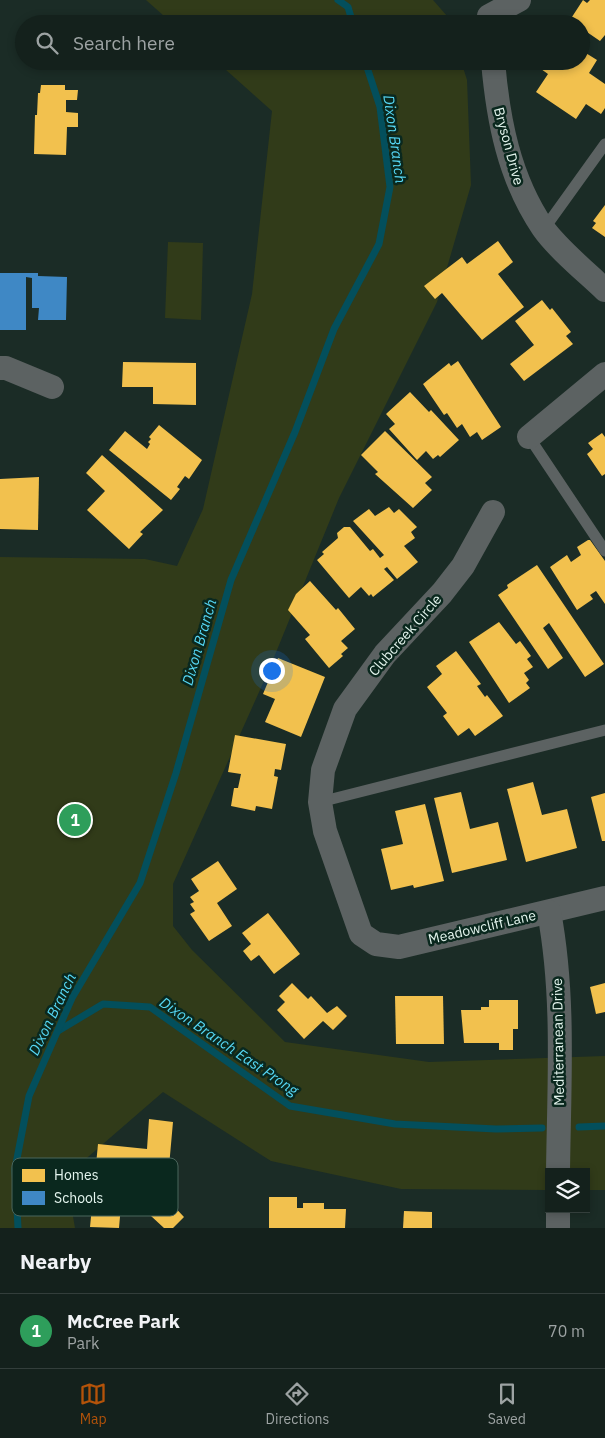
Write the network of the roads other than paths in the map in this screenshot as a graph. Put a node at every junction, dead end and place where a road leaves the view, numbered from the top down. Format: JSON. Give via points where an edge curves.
{"nodes":[{"id":1,"x":519,"y":0,"type":"edge"},
{"id":2,"x":487,"y":13,"type":"edge"},
{"id":3,"x":494,"y":70,"type":"edge"},
{"id":4,"x":605,"y":144,"type":"edge"},
{"id":5,"x":544,"y":229,"type":"junction"},
{"id":6,"x":605,"y":290,"type":"edge"},
{"id":7,"x":0,"y":368,"type":"edge"},
{"id":8,"x":605,"y":374,"type":"edge"},
{"id":9,"x":52,"y":388,"type":"dead end"},
{"id":10,"x":529,"y":437,"type":"joint"},
{"id":11,"x":493,"y":512,"type":"dead end"},
{"id":12,"x":605,"y":551,"type":"edge"},
{"id":13,"x":605,"y":730,"type":"edge"},
{"id":14,"x":320,"y":802,"type":"junction"},
{"id":15,"x":605,"y":898,"type":"edge"},
{"id":16,"x":549,"y":912,"type":"junction"},
{"id":17,"x":360,"y":934,"type":"joint"},
{"id":18,"x":558,"y":1168,"type":"edge"},
{"id":19,"x":558,"y":1213,"type":"edge"},
{"id":20,"x":558,"y":1228,"type":"edge"}],
"edges":[{"from":1,"to":2,"type":"street"},
{"from":3,"to":5,"type":"street","name":"Bryson Drive","via":[[504,139],[521,190]]},
{"from":4,"to":5,"type":"lane"},
{"from":5,"to":6,"type":"street","name":"Bryson Drive"},
{"from":7,"to":9,"type":"street"},
{"from":8,"to":10,"type":"street"},
{"from":10,"to":12,"type":"lane"},
{"from":11,"to":14,"type":"street","name":"Clubcreek Circle","via":[[463,566],[385,654],[345,709],[323,770]]},
{"from":13,"to":14,"type":"lane"},
{"from":14,"to":17,"type":"street","name":"Clubcreek Circle","via":[[325,830]]},
{"from":15,"to":16,"type":"street","name":"Meadowcliff Lane"},
{"from":16,"to":17,"type":"street","name":"Meadowcliff Lane","via":[[399,947],[376,944]]},
{"from":16,"to":18,"type":"street","name":"Mediterranean Drive","via":[[556,948],[559,997]]},
{"from":19,"to":20,"type":"street"}]}
